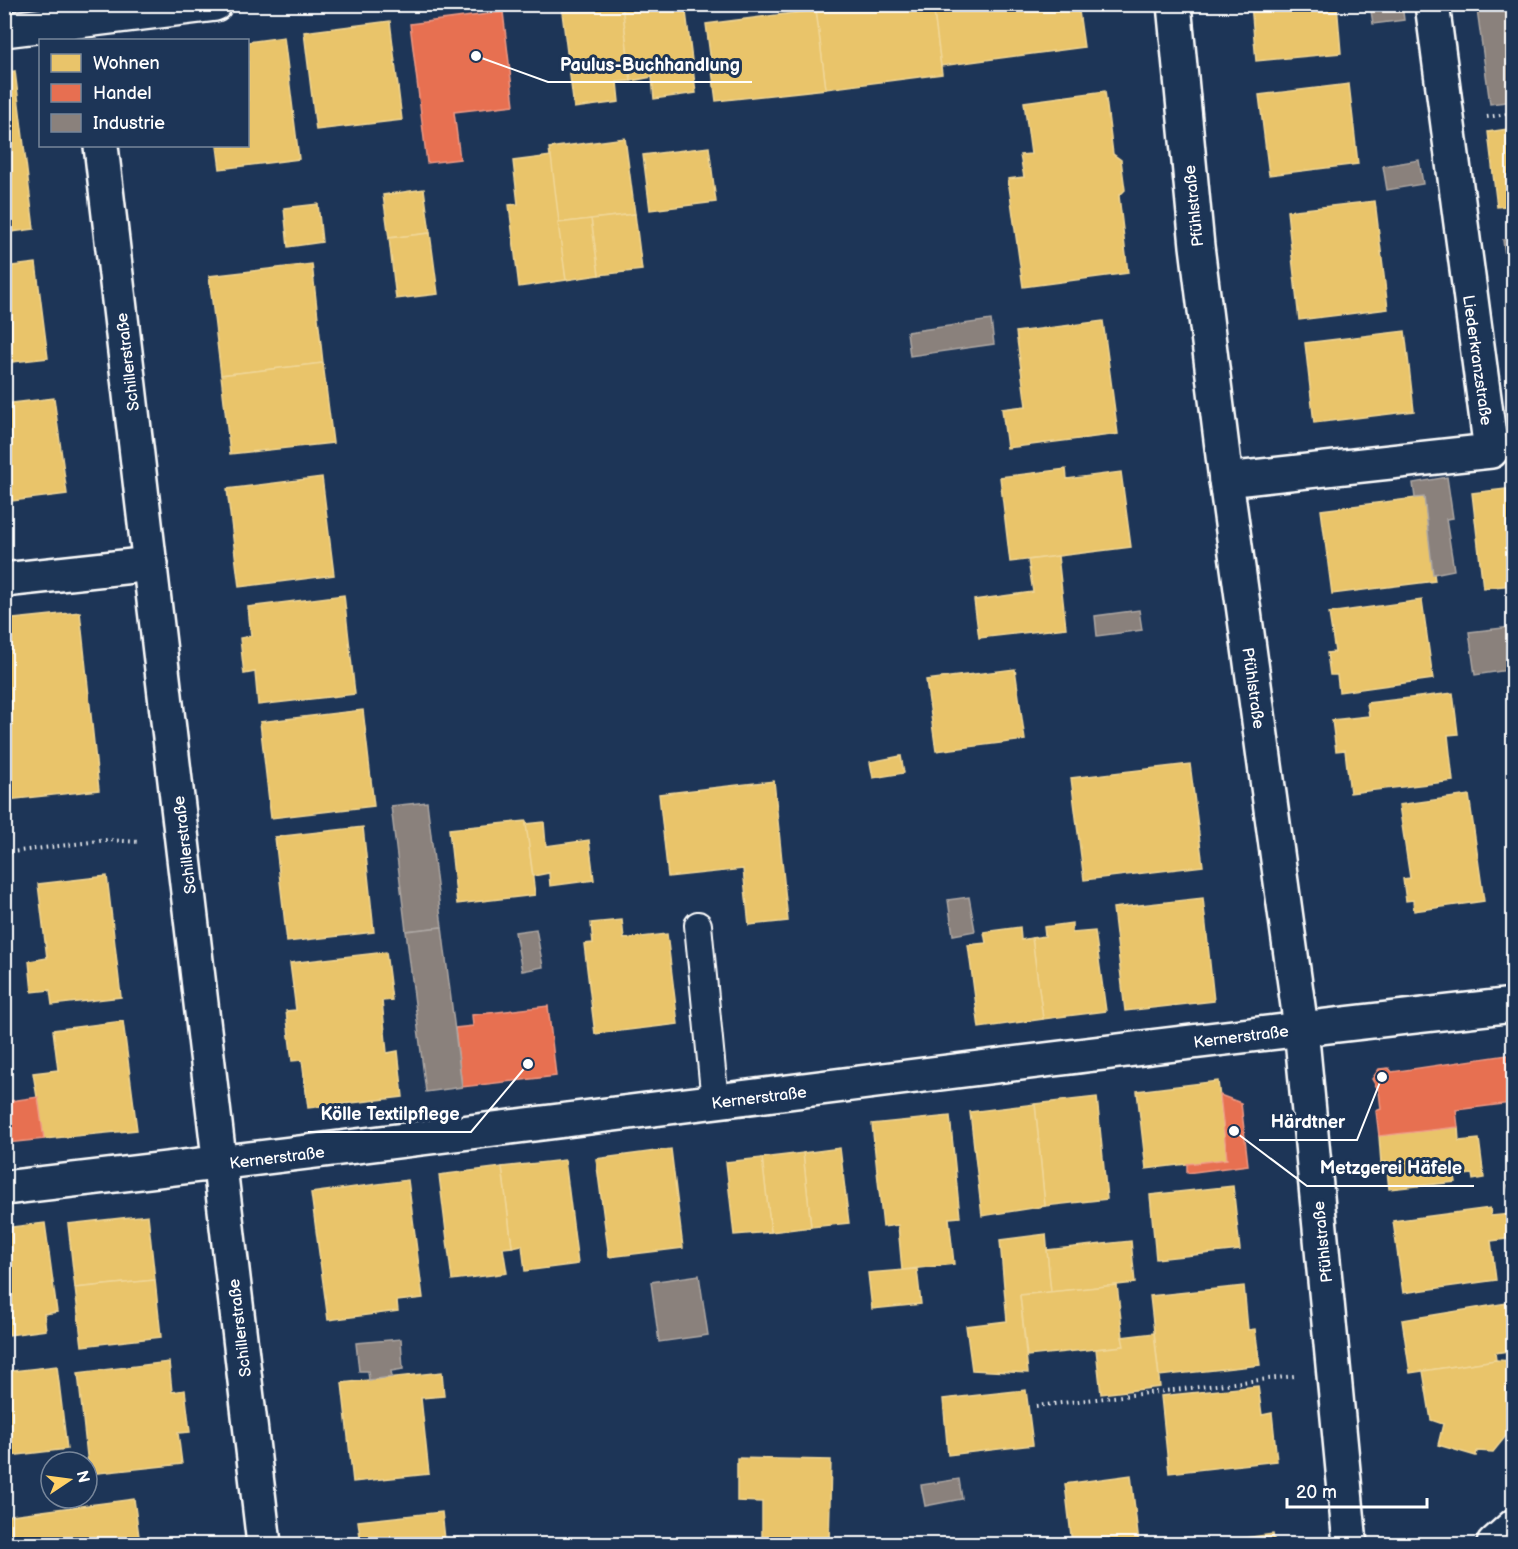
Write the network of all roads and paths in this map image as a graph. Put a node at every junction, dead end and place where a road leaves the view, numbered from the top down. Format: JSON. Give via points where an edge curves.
{"nodes":[{"id":1,"x":215,"y":4,"type":"edge"},
{"id":2,"x":1174,"y":4,"type":"edge"},
{"id":3,"x":1432,"y":4,"type":"edge"},
{"id":4,"x":86,"y":22,"type":"edge"},
{"id":5,"x":4,"y":30,"type":"edge"},
{"id":6,"x":101,"y":147,"type":"edge"},
{"id":7,"x":1226,"y":480,"type":"junction"},
{"id":8,"x":151,"y":564,"type":"junction"},
{"id":9,"x":4,"y":580,"type":"edge"},
{"id":10,"x":184,"y":843,"type":"junction"},
{"id":11,"x":4,"y":853,"type":"edge"},
{"id":12,"x":698,"y":925,"type":"dead end"},
{"id":13,"x":1514,"y":1005,"type":"edge"},
{"id":14,"x":1301,"y":1029,"type":"junction"},
{"id":15,"x":715,"y":1102,"type":"junction"},
{"id":16,"x":220,"y":1164,"type":"junction"},
{"id":17,"x":4,"y":1188,"type":"edge"},
{"id":18,"x":1334,"y":1371,"type":"junction"},
{"id":19,"x":1036,"y":1406,"type":"dead end"},
{"id":20,"x":1514,"y":1526,"type":"edge"},
{"id":21,"x":264,"y":1545,"type":"edge"},
{"id":22,"x":1350,"y":1545,"type":"edge"},
{"id":23,"x":1494,"y":1545,"type":"edge"}],
"edges":[{"from":1,"to":4,"type":"street"},
{"from":2,"to":7,"type":"street","name":"Pfühlstraße","via":[[1197,246]]},
{"from":3,"to":7,"type":"street","name":"Liederkranzstraße","via":[[1491,451]]},
{"from":4,"to":5,"type":"street"},
{"from":6,"to":8,"type":"street","name":"Schillerstraße"},
{"from":7,"to":14,"type":"street","name":"Pfühlstraße"},
{"from":8,"to":9,"type":"street"},
{"from":8,"to":10,"type":"street","name":"Schillerstraße"},
{"from":10,"to":11,"type":"path","via":[[107,840]]},
{"from":10,"to":16,"type":"street","name":"Schillerstraße"},
{"from":12,"to":15,"type":"lane"},
{"from":13,"to":14,"type":"street","name":"Kernerstraße"},
{"from":14,"to":15,"type":"street","name":"Kernerstraße"},
{"from":14,"to":18,"type":"street","name":"Pfühlstraße"},
{"from":15,"to":16,"type":"street","name":"Kernerstraße"},
{"from":16,"to":17,"type":"street","name":"Kernerstraße"},
{"from":16,"to":21,"type":"street","name":"Schillerstraße"},
{"from":18,"to":19,"type":"path"},
{"from":18,"to":22,"type":"street","name":"Pfühlstraße"},
{"from":20,"to":23,"type":"street"}]}
